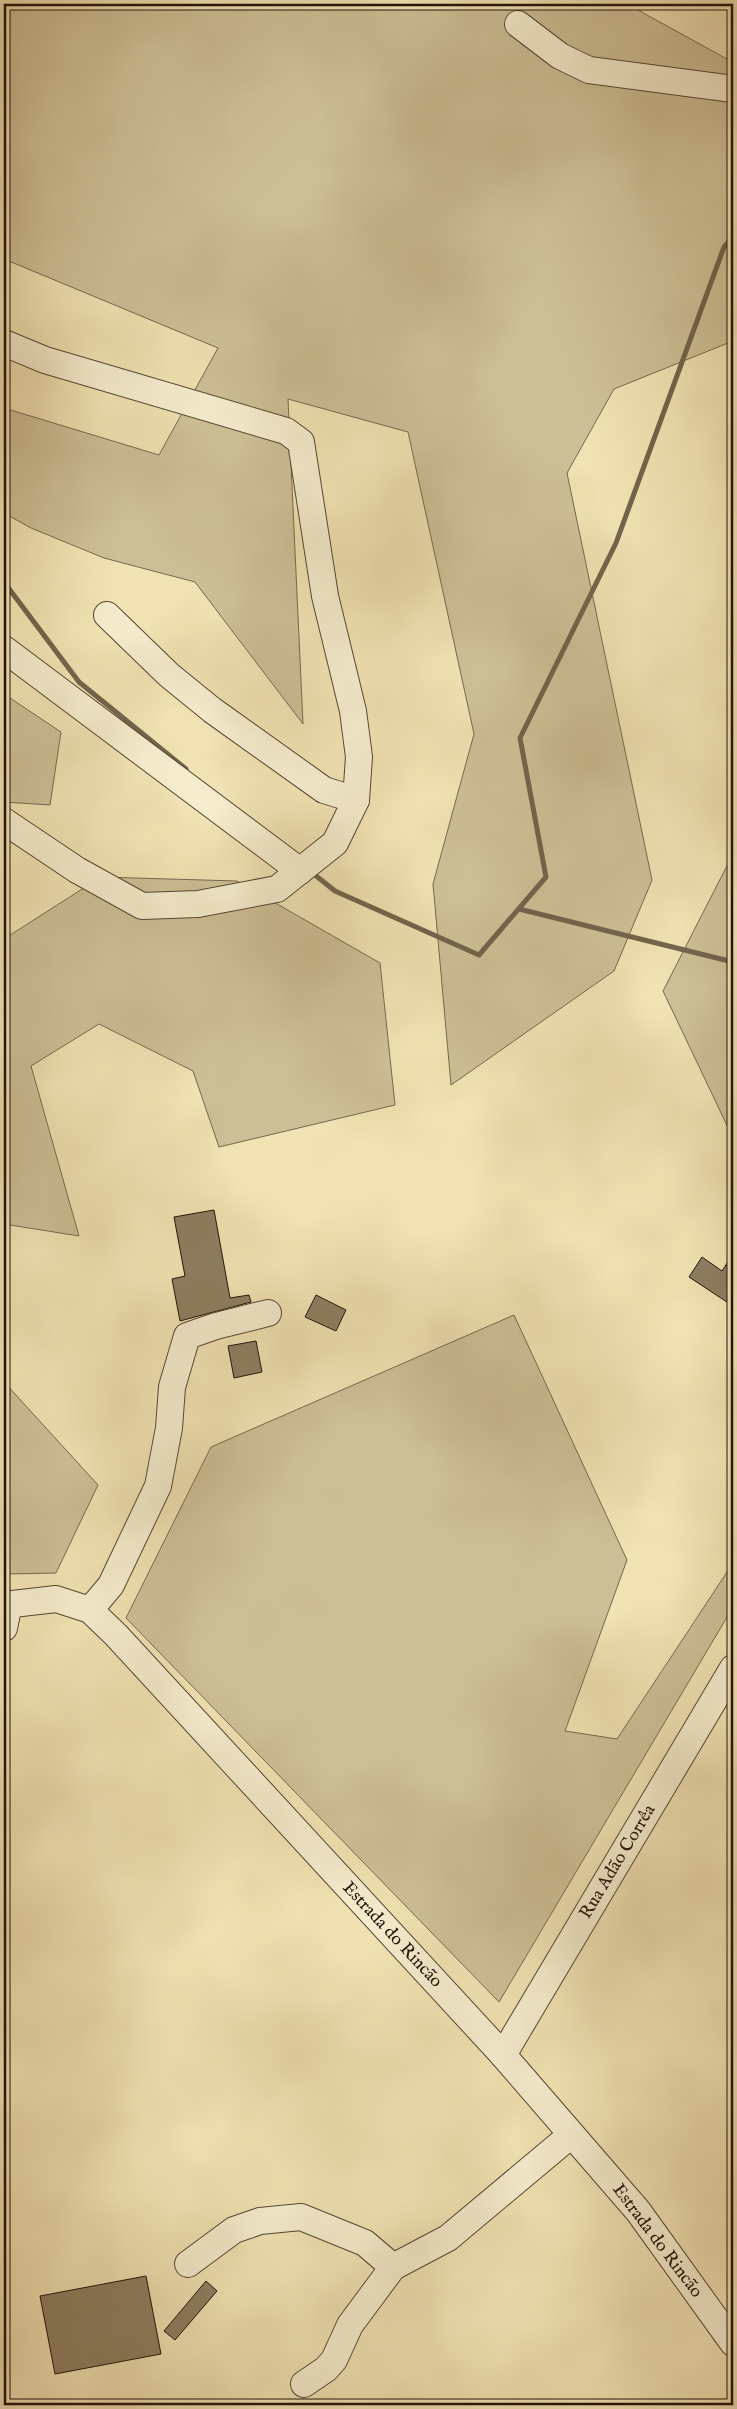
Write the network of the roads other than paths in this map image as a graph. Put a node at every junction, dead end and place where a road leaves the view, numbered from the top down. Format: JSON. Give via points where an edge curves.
{"nodes":[{"id":1,"x":518,"y":24,"type":"dead end"},
{"id":2,"x":733,"y":89,"type":"edge"},
{"id":3,"x":4,"y":343,"type":"edge"},
{"id":4,"x":107,"y":616,"type":"dead end"},
{"id":5,"x":4,"y":649,"type":"edge"},
{"id":6,"x":356,"y":800,"type":"junction"},
{"id":7,"x":4,"y":821,"type":"edge"},
{"id":8,"x":300,"y":871,"type":"junction"},
{"id":9,"x":268,"y":1313,"type":"dead end"},
{"id":10,"x":90,"y":1610,"type":"junction"},
{"id":11,"x":6,"y":1612,"type":"edge"},
{"id":12,"x":733,"y":1668,"type":"edge"},
{"id":13,"x":503,"y":2055,"type":"junction"},
{"id":14,"x":570,"y":2135,"type":"junction"},
{"id":15,"x":188,"y":2264,"type":"dead end"},
{"id":16,"x":393,"y":2267,"type":"junction"},
{"id":17,"x":733,"y":2343,"type":"edge"},
{"id":18,"x":304,"y":2384,"type":"dead end"}],
"edges":[{"from":1,"to":2,"type":"street","via":[[560,56],[589,70]]},
{"from":3,"to":6,"type":"street","via":[[45,360],[286,431],[301,442],[325,596],[353,711],[359,757]]},
{"from":4,"to":6,"type":"street","via":[[169,675],[212,710],[324,790]]},
{"from":5,"to":8,"type":"street"},
{"from":6,"to":8,"type":"street","via":[[335,843]]},
{"from":7,"to":8,"type":"street","via":[[77,870],[142,906],[198,904],[277,889]]},
{"from":9,"to":10,"type":"street","via":[[188,1336],[172,1387],[170,1428],[158,1486],[111,1585]]},
{"from":10,"to":11,"type":"street","name":"Estrada do Rincão","via":[[56,1599]]},
{"from":10,"to":13,"type":"street","name":"Estrada do Rincão","via":[[116,1634]]},
{"from":12,"to":13,"type":"street","name":"Rua Adão Corrêa"},
{"from":13,"to":14,"type":"street","name":"Estrada do Rincão"},
{"from":14,"to":16,"type":"street","via":[[448,2238]]},
{"from":14,"to":17,"type":"street","name":"Estrada do Rincão","via":[[638,2211]]},
{"from":15,"to":16,"type":"street","via":[[234,2230],[260,2221],[300,2217],[366,2243]]},
{"from":16,"to":18,"type":"street","via":[[350,2325],[334,2360]]}]}
